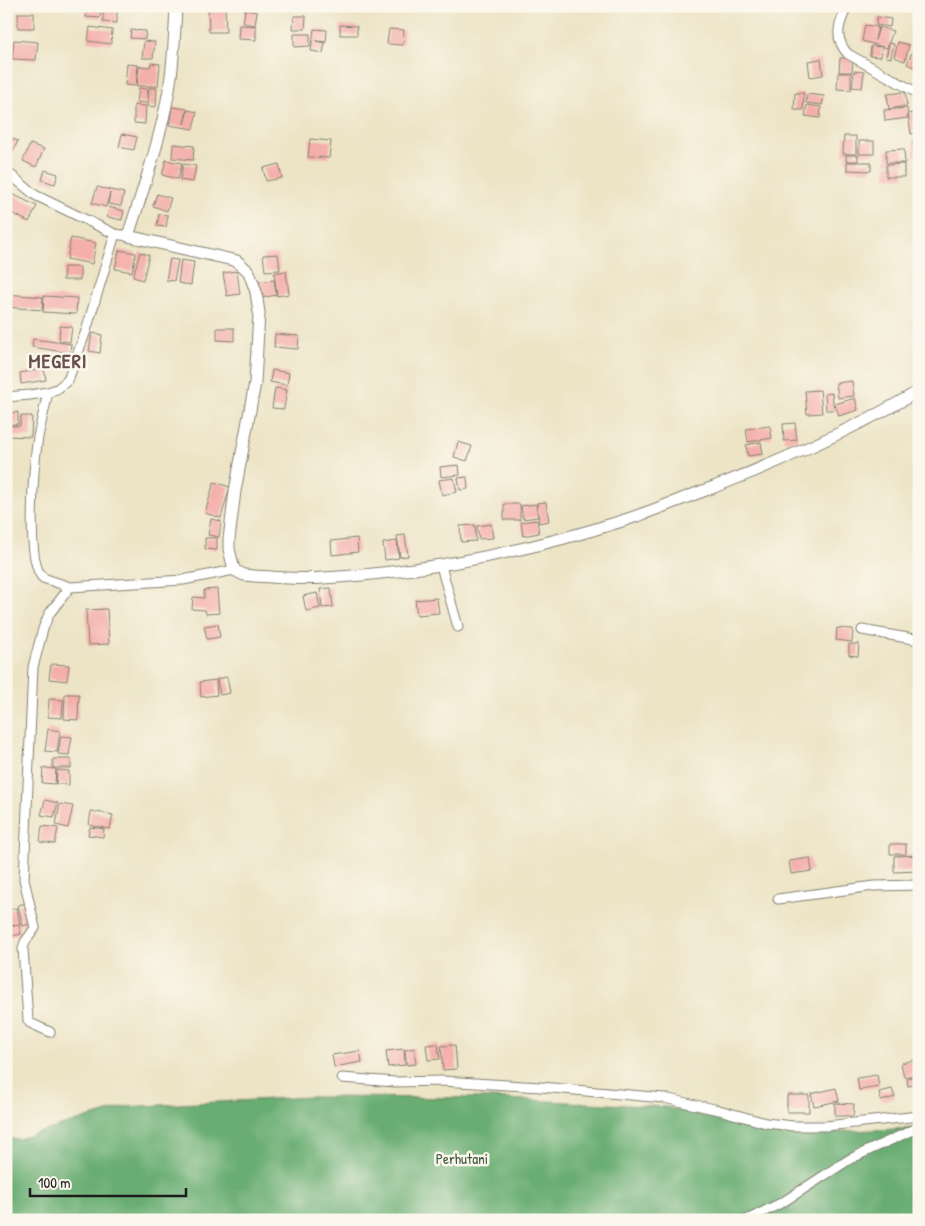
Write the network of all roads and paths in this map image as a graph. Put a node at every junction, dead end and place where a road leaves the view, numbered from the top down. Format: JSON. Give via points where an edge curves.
{"nodes":[{"id":1,"x":176,"y":6,"type":"edge"},
{"id":2,"x":847,"y":6,"type":"edge"},
{"id":3,"x":919,"y":94,"type":"edge"},
{"id":4,"x":6,"y":171,"type":"edge"},
{"id":5,"x":115,"y":234,"type":"junction"},
{"id":6,"x":128,"y":236,"type":"junction"},
{"id":7,"x":919,"y":391,"type":"edge"},
{"id":8,"x":48,"y":392,"type":"junction"},
{"id":9,"x":6,"y":397,"type":"edge"},
{"id":10,"x":441,"y":566,"type":"junction"},
{"id":11,"x":234,"y":570,"type":"junction"},
{"id":12,"x":70,"y":587,"type":"junction"},
{"id":13,"x":458,"y":627,"type":"dead end"},
{"id":14,"x":862,"y":630,"type":"dead end"},
{"id":15,"x":919,"y":640,"type":"edge"},
{"id":16,"x":919,"y":885,"type":"edge"},
{"id":17,"x":778,"y":900,"type":"dead end"},
{"id":18,"x":50,"y":1032,"type":"dead end"},
{"id":19,"x":342,"y":1078,"type":"dead end"},
{"id":20,"x":919,"y":1116,"type":"edge"},
{"id":21,"x":919,"y":1127,"type":"edge"},
{"id":22,"x":747,"y":1220,"type":"edge"}],
"edges":[{"from":1,"to":6,"type":"street","via":[[171,76],[161,124]]},
{"from":2,"to":3,"type":"street","via":[[838,30],[840,46],[848,54]]},
{"from":4,"to":5,"type":"street","via":[[35,195]]},
{"from":5,"to":6,"type":"street"},
{"from":5,"to":8,"type":"street","via":[[68,380]]},
{"from":6,"to":11,"type":"street","via":[[237,261],[248,272],[256,292],[260,313],[255,383],[229,539]]},
{"from":7,"to":10,"type":"street","via":[[802,451],[631,518],[536,545]]},
{"from":8,"to":9,"type":"street"},
{"from":8,"to":12,"type":"street","via":[[35,464],[32,546],[40,575]]},
{"from":10,"to":11,"type":"street","via":[[321,579],[244,575]]},
{"from":10,"to":13,"type":"street"},
{"from":11,"to":12,"type":"street","via":[[183,580]]},
{"from":12,"to":18,"type":"street","via":[[49,614],[33,668],[24,879],[34,928],[24,942],[24,964],[28,1020]]},
{"from":14,"to":15,"type":"street"},
{"from":16,"to":17,"type":"street","via":[[874,886]]},
{"from":19,"to":20,"type":"street","via":[[541,1087],[664,1098],[766,1123],[793,1126],[826,1126]]},
{"from":21,"to":22,"type":"street","via":[[850,1159],[783,1202]]}]}
